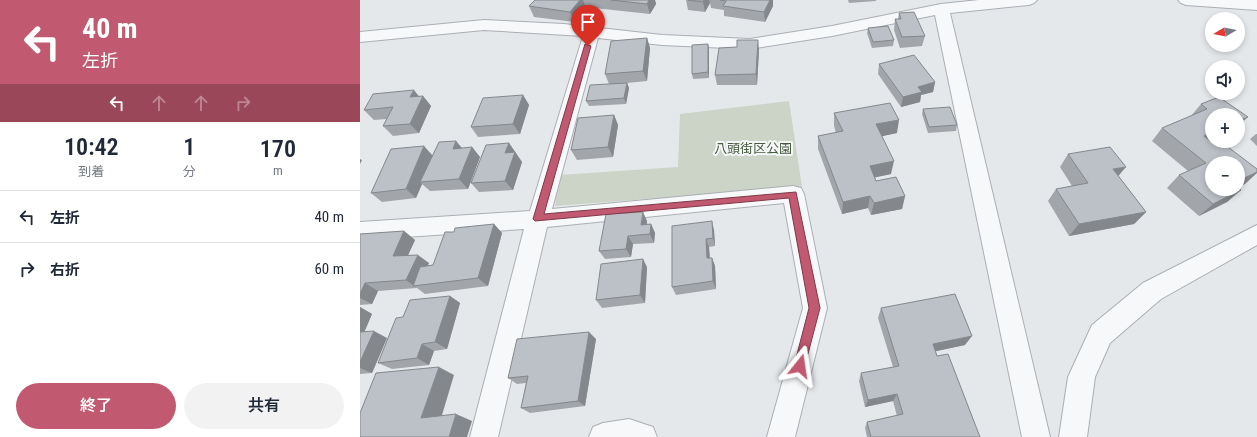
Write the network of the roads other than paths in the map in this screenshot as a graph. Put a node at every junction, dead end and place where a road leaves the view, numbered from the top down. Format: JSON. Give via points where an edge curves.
{"nodes":[{"id":1,"x":1029,"y":0,"type":"edge"},
{"id":2,"x":1186,"y":0,"type":"edge"},
{"id":3,"x":1257,"y":5,"type":"edge"},
{"id":4,"x":941,"y":9,"type":"junction"},
{"id":5,"x":592,"y":32,"type":"junction"},
{"id":6,"x":360,"y":37,"type":"edge"},
{"id":7,"x":538,"y":219,"type":"junction"},
{"id":8,"x":361,"y":232,"type":"edge"},
{"id":9,"x":1257,"y":234,"type":"edge"},
{"id":10,"x":484,"y":437,"type":"edge"},
{"id":11,"x":603,"y":437,"type":"edge"},
{"id":12,"x":643,"y":437,"type":"edge"},
{"id":13,"x":781,"y":437,"type":"edge"},
{"id":14,"x":1036,"y":437,"type":"edge"},
{"id":15,"x":1073,"y":437,"type":"edge"}],
"edges":[{"from":1,"to":4,"type":"street"},
{"from":2,"to":3,"type":"street"},
{"from":4,"to":5,"type":"street","via":[[750,44],[662,40]]},
{"from":4,"to":14,"type":"street"},
{"from":5,"to":6,"type":"street","via":[[484,25]]},
{"from":5,"to":7,"type":"street"},
{"from":7,"to":8,"type":"street"},
{"from":7,"to":10,"type":"street"},
{"from":7,"to":13,"type":"street","via":[[793,194],[814,308]]},
{"from":9,"to":15,"type":"street","via":[[1152,291],[1101,334],[1082,377]]},
{"from":11,"to":12,"type":"street","via":[[630,433]]}]}
